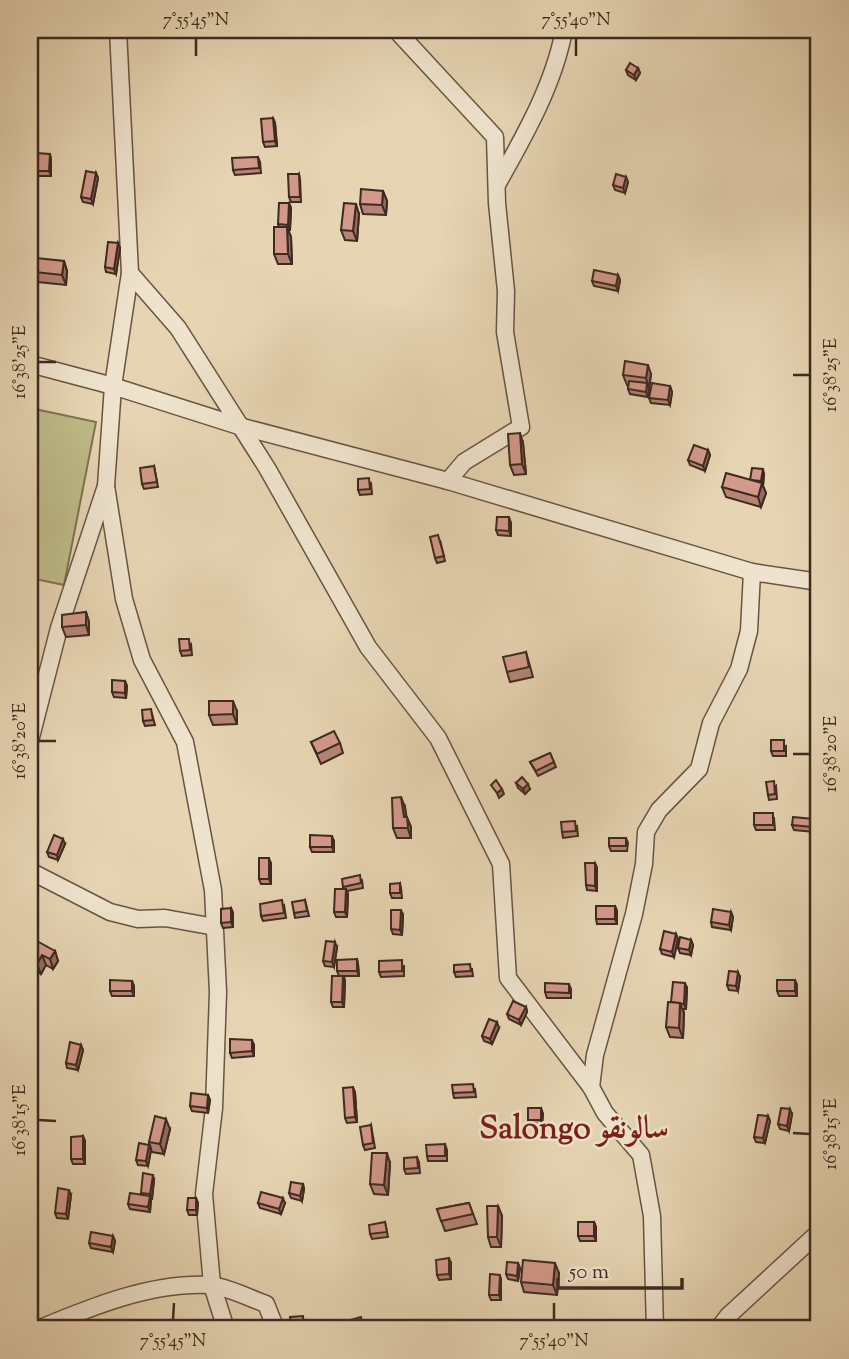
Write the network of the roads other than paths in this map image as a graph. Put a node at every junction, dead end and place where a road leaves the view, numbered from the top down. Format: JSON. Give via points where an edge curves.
{"nodes":[{"id":1,"x":118,"y":30,"type":"edge"},
{"id":2,"x":396,"y":30,"type":"edge"},
{"id":3,"x":564,"y":30,"type":"edge"},
{"id":4,"x":497,"y":185,"type":"junction"},
{"id":5,"x":130,"y":273,"type":"junction"},
{"id":6,"x":30,"y":364,"type":"edge"},
{"id":7,"x":113,"y":386,"type":"junction"},
{"id":8,"x":239,"y":426,"type":"junction"},
{"id":9,"x":448,"y":481,"type":"junction"},
{"id":10,"x":106,"y":486,"type":"junction"},
{"id":11,"x":752,"y":572,"type":"junction"},
{"id":12,"x":815,"y":579,"type":"edge"},
{"id":13,"x":30,"y":741,"type":"edge"},
{"id":14,"x":30,"y":871,"type":"edge"},
{"id":15,"x":215,"y":927,"type":"junction"},
{"id":16,"x":591,"y":1087,"type":"junction"},
{"id":17,"x":819,"y":1232,"type":"edge"},
{"id":18,"x":212,"y":1285,"type":"junction"},
{"id":19,"x":38,"y":1329,"type":"edge"},
{"id":20,"x":226,"y":1329,"type":"edge"},
{"id":21,"x":276,"y":1329,"type":"edge"},
{"id":22,"x":655,"y":1329,"type":"edge"},
{"id":23,"x":719,"y":1329,"type":"edge"}],
"edges":[{"from":1,"to":5,"type":"street"},
{"from":2,"to":4,"type":"street","via":[[495,137]]},
{"from":3,"to":4,"type":"street","via":[[531,124]]},
{"from":4,"to":9,"type":"street","via":[[505,332],[521,427],[464,462]]},
{"from":5,"to":7,"type":"street"},
{"from":5,"to":8,"type":"street","via":[[178,328]]},
{"from":6,"to":7,"type":"street"},
{"from":7,"to":8,"type":"street"},
{"from":7,"to":10,"type":"street"},
{"from":8,"to":9,"type":"street"},
{"from":8,"to":16,"type":"street","via":[[368,647],[438,738],[501,864],[508,978]]},
{"from":9,"to":11,"type":"street"},
{"from":10,"to":13,"type":"street","via":[[59,628]]},
{"from":10,"to":15,"type":"street","via":[[124,599],[142,660],[185,742],[213,890]]},
{"from":11,"to":12,"type":"street"},
{"from":11,"to":16,"type":"street","via":[[749,631],[739,669],[711,723],[699,769],[659,810],[646,832],[634,914],[595,1055]]},
{"from":14,"to":15,"type":"street","via":[[110,912]]},
{"from":15,"to":18,"type":"street","via":[[214,1108],[204,1194]]},
{"from":16,"to":22,"type":"street","via":[[605,1113],[641,1154],[652,1216]]},
{"from":17,"to":23,"type":"street"},
{"from":18,"to":19,"type":"street","via":[[97,1304]]},
{"from":18,"to":20,"type":"street"},
{"from":18,"to":21,"type":"street","via":[[266,1304]]}]}
